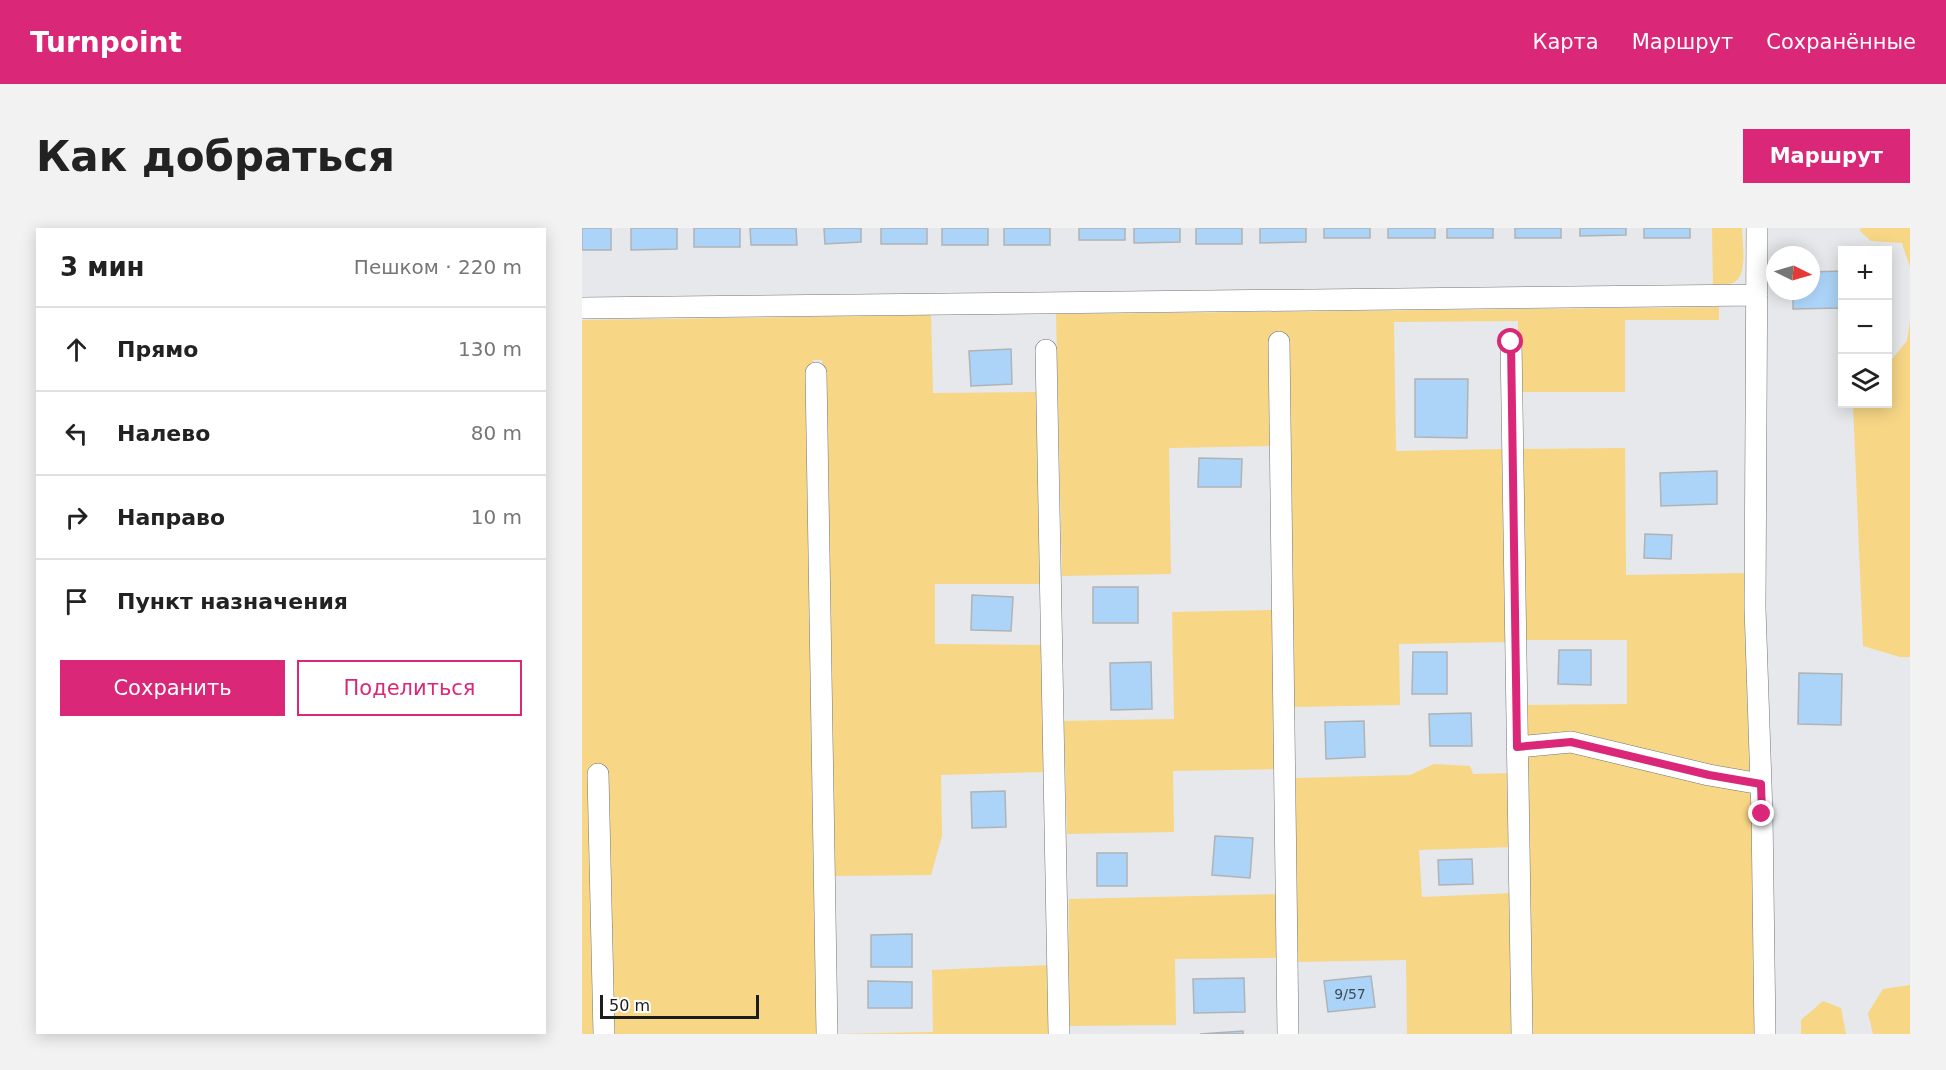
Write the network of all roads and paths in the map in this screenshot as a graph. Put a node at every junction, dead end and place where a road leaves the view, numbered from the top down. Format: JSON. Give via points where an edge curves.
{"nodes":[{"id":1,"x":1757,"y":228,"type":"edge"},
{"id":2,"x":1757,"y":295,"type":"junction"},
{"id":3,"x":582,"y":308,"type":"edge"},
{"id":4,"x":1279,"y":342,"type":"dead end"},
{"id":5,"x":1511,"y":342,"type":"dead end"},
{"id":6,"x":1046,"y":351,"type":"dead end"},
{"id":7,"x":816,"y":373,"type":"dead end"},
{"id":8,"x":1517,"y":747,"type":"junction"},
{"id":9,"x":598,"y":774,"type":"dead end"},
{"id":10,"x":1761,"y":784,"type":"junction"},
{"id":11,"x":604,"y":1034,"type":"edge"},
{"id":12,"x":827,"y":1034,"type":"edge"},
{"id":13,"x":1059,"y":1034,"type":"edge"},
{"id":14,"x":1288,"y":1034,"type":"edge"},
{"id":15,"x":1522,"y":1034,"type":"edge"},
{"id":16,"x":1765,"y":1034,"type":"edge"}],
"edges":[{"from":1,"to":2,"type":"street"},
{"from":2,"to":3,"type":"street"},
{"from":2,"to":10,"type":"street","via":[[1755,608]]},
{"from":4,"to":14,"type":"street"},
{"from":5,"to":8,"type":"street"},
{"from":6,"to":13,"type":"street"},
{"from":7,"to":12,"type":"street"},
{"from":8,"to":10,"type":"street","via":[[1571,742]]},
{"from":8,"to":15,"type":"street"},
{"from":9,"to":11,"type":"street"},
{"from":10,"to":16,"type":"street"}]}
